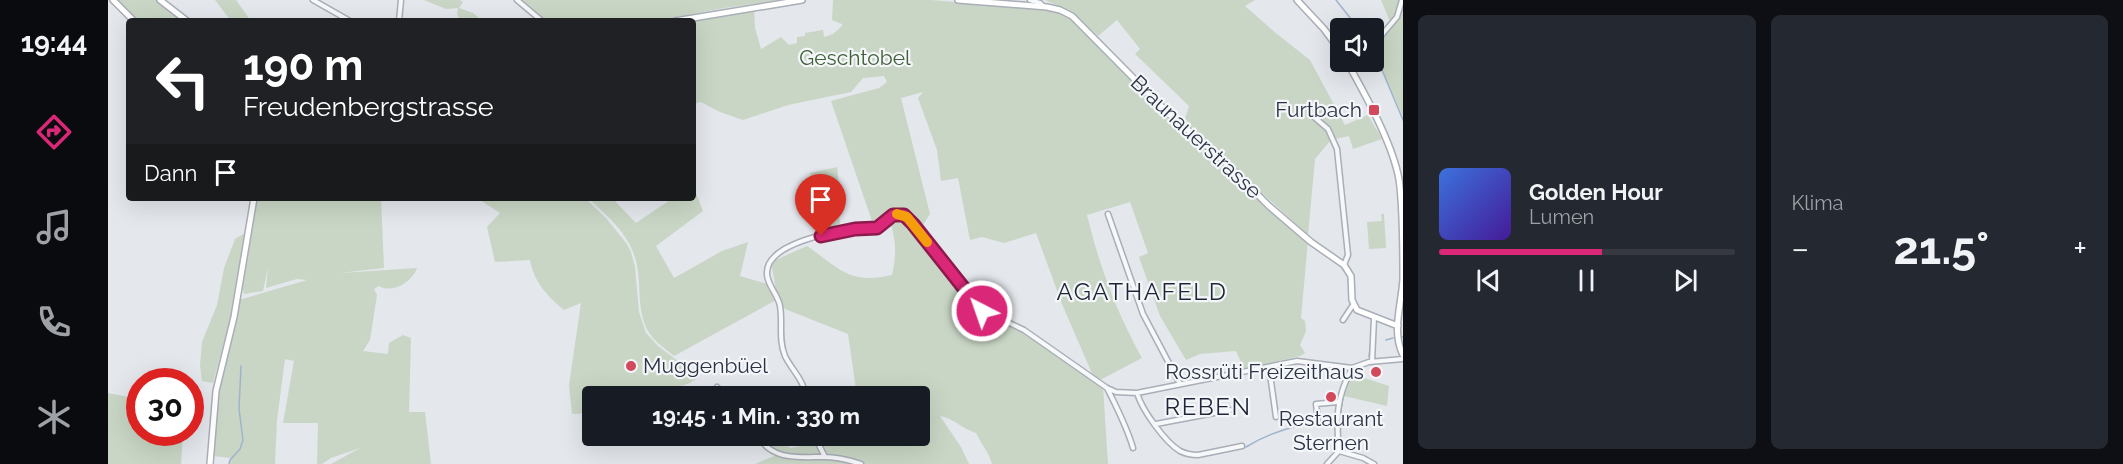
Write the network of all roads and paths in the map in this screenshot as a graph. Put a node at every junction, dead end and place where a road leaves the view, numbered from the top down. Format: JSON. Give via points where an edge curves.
{"nodes":[{"id":1,"x":113,"y":0,"type":"edge"},
{"id":2,"x":160,"y":0,"type":"edge"},
{"id":3,"x":314,"y":0,"type":"edge"},
{"id":4,"x":401,"y":0,"type":"edge"},
{"id":5,"x":517,"y":0,"type":"edge"},
{"id":6,"x":802,"y":0,"type":"edge"},
{"id":7,"x":957,"y":0,"type":"edge"},
{"id":8,"x":1030,"y":0,"type":"edge"},
{"id":9,"x":1297,"y":0,"type":"edge"},
{"id":10,"x":1402,"y":0,"type":"edge"},
{"id":11,"x":1043,"y":7,"type":"junction"},
{"id":12,"x":131,"y":18,"type":"edge"},
{"id":13,"x":183,"y":18,"type":"edge"},
{"id":14,"x":345,"y":18,"type":"edge"},
{"id":15,"x":399,"y":18,"type":"edge"},
{"id":16,"x":538,"y":18,"type":"edge"},
{"id":17,"x":693,"y":18,"type":"edge"},
{"id":18,"x":1384,"y":32,"type":"edge"},
{"id":19,"x":1330,"y":36,"type":"edge"},
{"id":20,"x":1352,"y":72,"type":"edge"},
{"id":21,"x":1314,"y":117,"type":"dead end"},
{"id":22,"x":1402,"y":192,"type":"edge"},
{"id":23,"x":253,"y":201,"type":"edge"},
{"id":24,"x":1107,"y":214,"type":"dead end"},
{"id":25,"x":1344,"y":265,"type":"junction"},
{"id":26,"x":1353,"y":305,"type":"junction"},
{"id":27,"x":1374,"y":318,"type":"junction"},
{"id":28,"x":1342,"y":320,"type":"dead end"},
{"id":29,"x":1398,"y":326,"type":"junction"},
{"id":30,"x":1403,"y":357,"type":"edge"},
{"id":31,"x":1372,"y":362,"type":"junction"},
{"id":32,"x":1269,"y":367,"type":"junction"},
{"id":33,"x":1352,"y":368,"type":"junction"},
{"id":34,"x":1180,"y":384,"type":"junction"},
{"id":35,"x":804,"y":386,"type":"edge"},
{"id":36,"x":1107,"y":388,"type":"junction"},
{"id":37,"x":1137,"y":393,"type":"junction"},
{"id":38,"x":1338,"y":402,"type":"junction"},
{"id":39,"x":1230,"y":410,"type":"dead end"},
{"id":40,"x":1276,"y":417,"type":"dead end"},
{"id":41,"x":1318,"y":421,"type":"dead end"},
{"id":42,"x":1156,"y":424,"type":"junction"},
{"id":43,"x":766,"y":446,"type":"edge"},
{"id":44,"x":820,"y":446,"type":"edge"},
{"id":45,"x":1242,"y":446,"type":"dead end"},
{"id":46,"x":1133,"y":448,"type":"dead end"},
{"id":47,"x":1339,"y":451,"type":"junction"},
{"id":48,"x":825,"y":457,"type":"junction"},
{"id":49,"x":210,"y":464,"type":"edge"},
{"id":50,"x":861,"y":464,"type":"edge"},
{"id":51,"x":1327,"y":464,"type":"edge"},
{"id":52,"x":1374,"y":464,"type":"edge"}],
"edges":[{"from":1,"to":12,"type":"street"},
{"from":2,"to":13,"type":"street"},
{"from":3,"to":14,"type":"street"},
{"from":4,"to":15,"type":"street"},
{"from":5,"to":16,"type":"street"},
{"from":6,"to":17,"type":"street"},
{"from":7,"to":11,"type":"street","name":"Braunauerstrasse"},
{"from":8,"to":11,"type":"street"},
{"from":9,"to":19,"type":"street"},
{"from":10,"to":18,"type":"street","via":[[1397,17]]},
{"from":11,"to":25,"type":"street","name":"Braunauerstrasse","via":[[1060,10],[1075,19],[1170,115],[1269,206]]},
{"from":20,"to":22,"type":"street","via":[[1394,159]]},
{"from":21,"to":25,"type":"street","via":[[1328,129],[1337,149],[1348,255]]},
{"from":22,"to":29,"type":"street"},
{"from":23,"to":49,"type":"street","via":[[216,391]]},
{"from":24,"to":34,"type":"street","via":[[1143,314]]},
{"from":25,"to":26,"type":"street","via":[[1351,278]]},
{"from":26,"to":27,"type":"street"},
{"from":26,"to":28,"type":"street"},
{"from":27,"to":29,"type":"street"},
{"from":27,"to":31,"type":"street"},
{"from":29,"to":30,"type":"street"},
{"from":30,"to":31,"type":"street"},
{"from":31,"to":33,"type":"street"},
{"from":32,"to":33,"type":"street","via":[[1302,361]]},
{"from":32,"to":34,"type":"street"},
{"from":32,"to":40,"type":"street"},
{"from":33,"to":38,"type":"street"},
{"from":34,"to":37,"type":"street"},
{"from":35,"to":36,"type":"street","via":[[781,343],[780,306],[768,278],[769,265],[777,254],[793,244],[855,229],[877,228],[899,214],[909,219],[978,307],[1024,330]]},
{"from":36,"to":37,"type":"street"},
{"from":36,"to":46,"type":"street"},
{"from":37,"to":42,"type":"street","via":[[1144,411]]},
{"from":38,"to":41,"type":"street","via":[[1316,404]]},
{"from":38,"to":47,"type":"street"},
{"from":39,"to":42,"type":"street"},
{"from":42,"to":45,"type":"street","via":[[1174,446],[1191,455]]},
{"from":43,"to":48,"type":"street","via":[[796,458]]},
{"from":44,"to":48,"type":"street"},
{"from":47,"to":51,"type":"street"},
{"from":47,"to":52,"type":"street"},
{"from":48,"to":50,"type":"street"}]}
